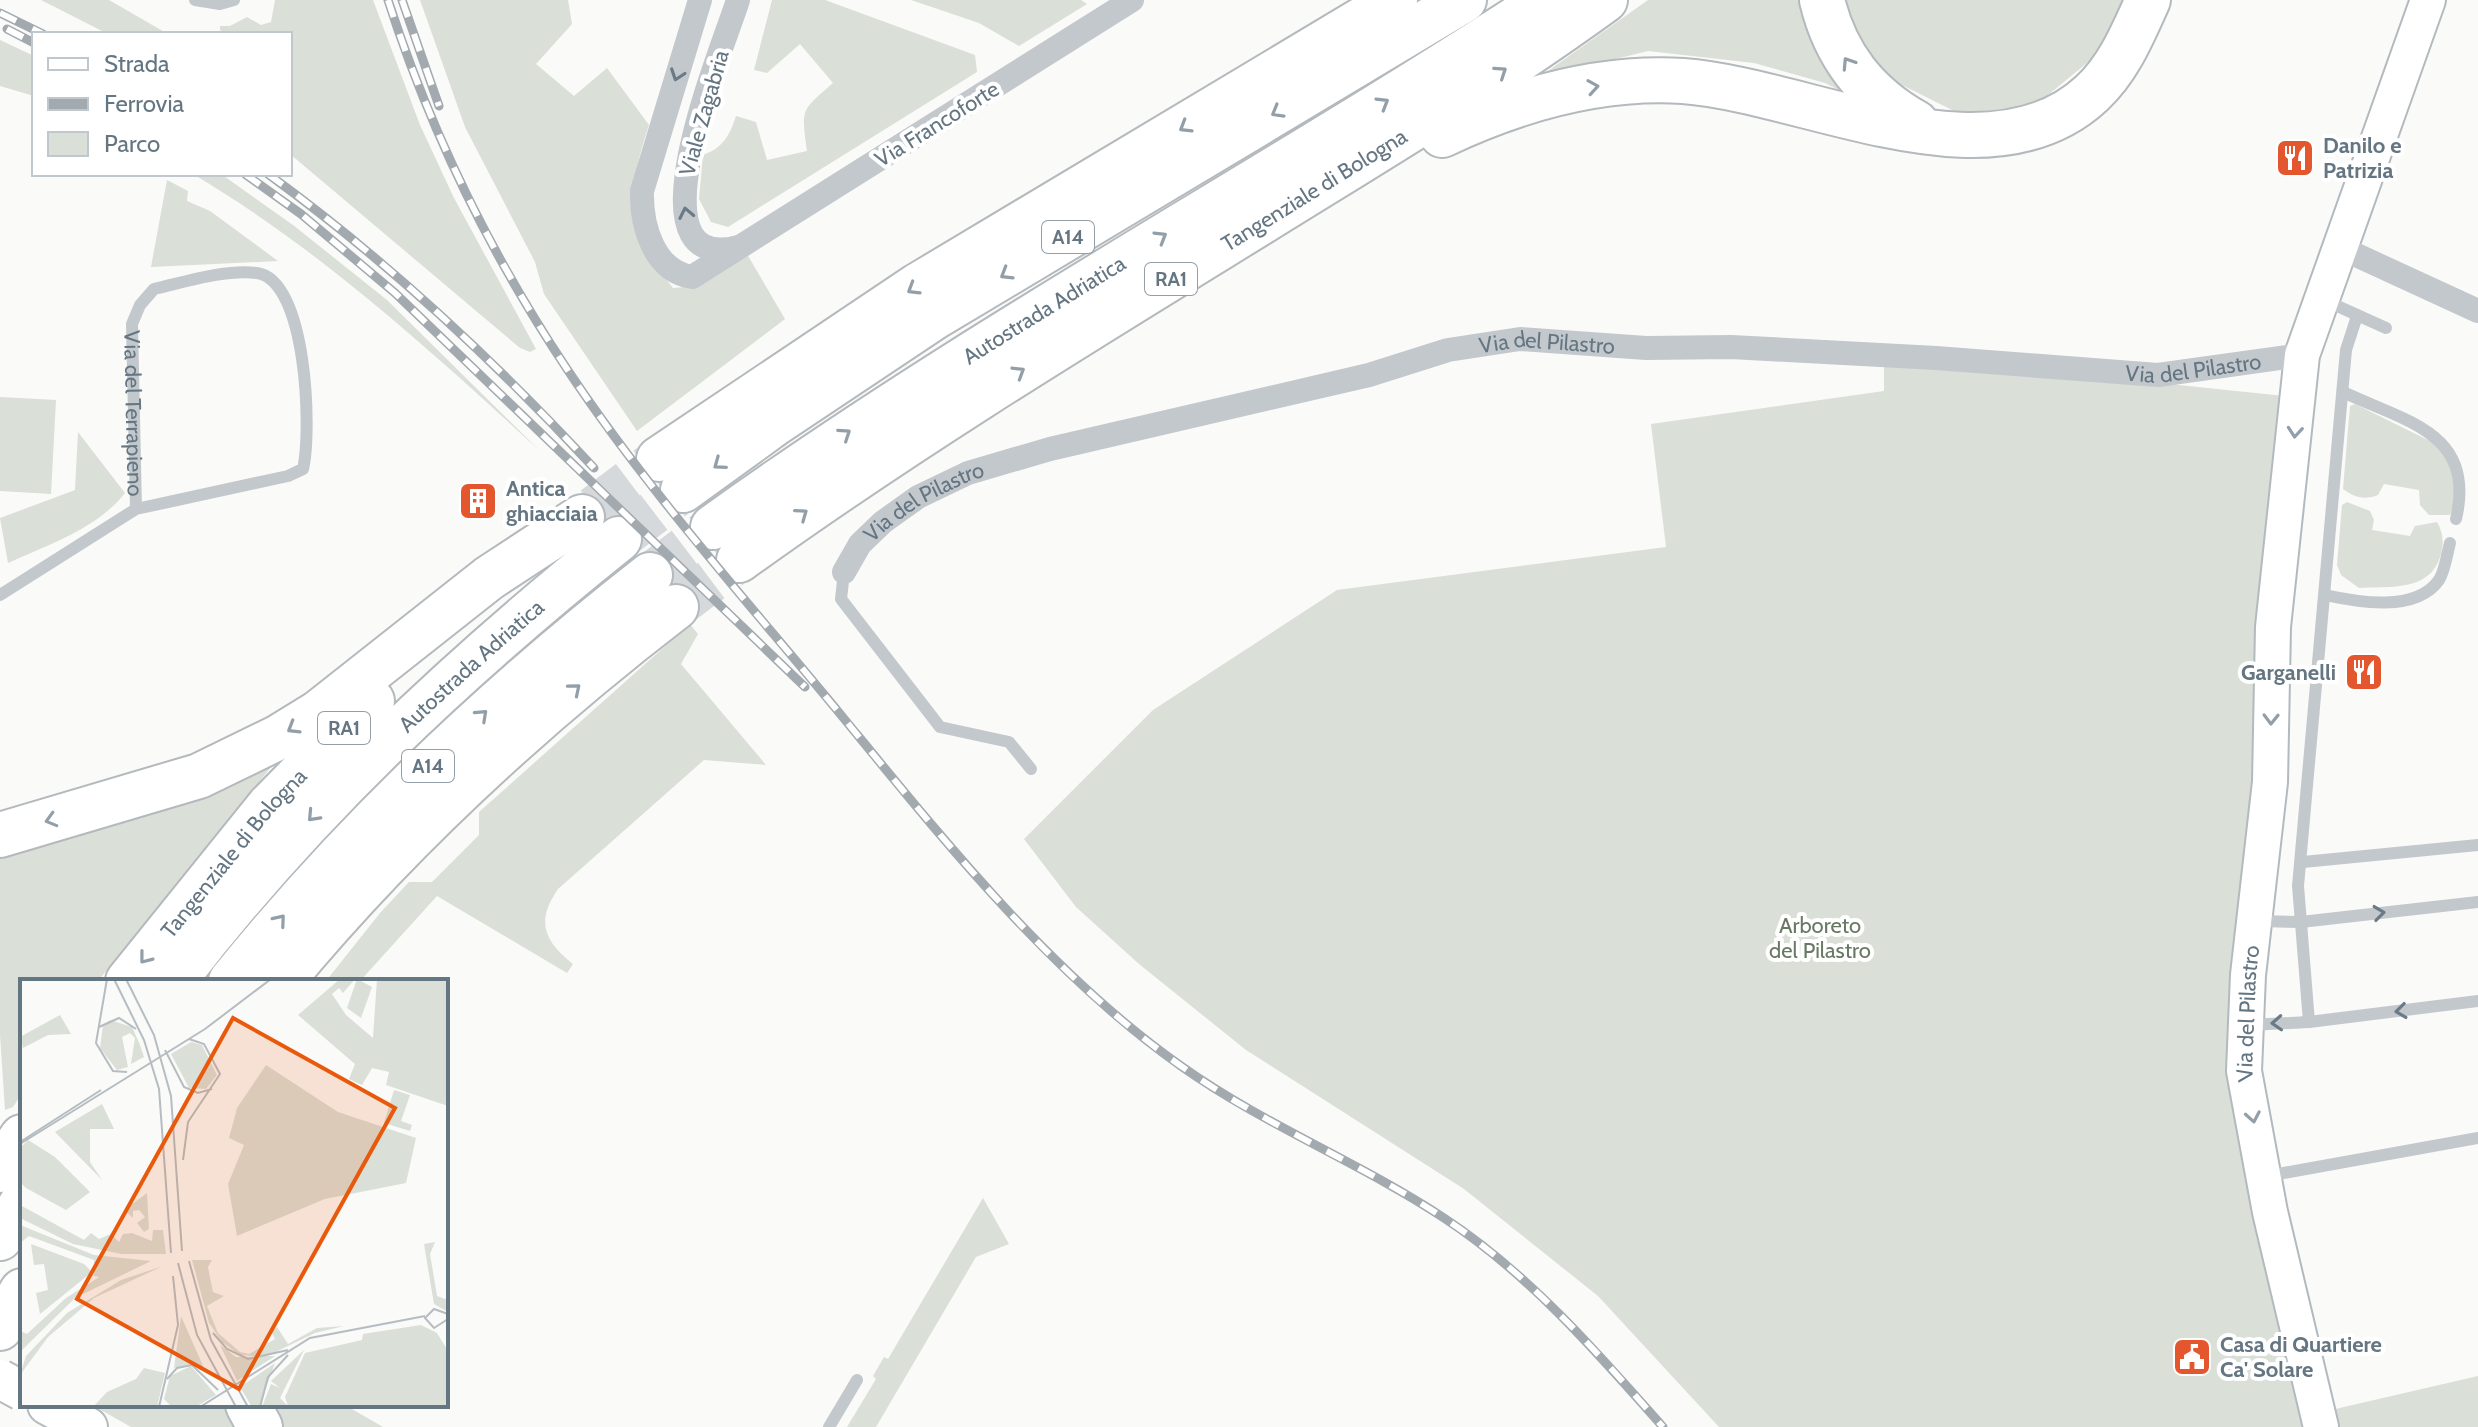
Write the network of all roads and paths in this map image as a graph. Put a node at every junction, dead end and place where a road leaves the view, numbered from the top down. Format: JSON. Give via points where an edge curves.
{"nodes":[{"id":1,"x":195,"y":0,"type":"edge"},
{"id":2,"x":234,"y":0,"type":"edge"},
{"id":3,"x":700,"y":0,"type":"edge"},
{"id":4,"x":738,"y":0,"type":"edge"},
{"id":5,"x":1132,"y":0,"type":"edge"},
{"id":6,"x":1395,"y":0,"type":"edge"},
{"id":7,"x":1464,"y":0,"type":"edge"},
{"id":8,"x":1545,"y":0,"type":"edge"},
{"id":9,"x":1605,"y":0,"type":"edge"},
{"id":10,"x":1822,"y":0,"type":"edge"},
{"id":11,"x":2148,"y":0,"type":"edge"},
{"id":12,"x":2428,"y":0,"type":"edge"},
{"id":13,"x":1928,"y":130,"type":"junction"},
{"id":14,"x":1263,"y":221,"type":"junction"},
{"id":15,"x":740,"y":246,"type":"junction"},
{"id":16,"x":2339,"y":247,"type":"junction"},
{"id":17,"x":2321,"y":299,"type":"junction"},
{"id":18,"x":2478,"y":311,"type":"edge"},
{"id":19,"x":2357,"y":316,"type":"junction"},
{"id":20,"x":2386,"y":328,"type":"dead end"},
{"id":21,"x":2302,"y":355,"type":"junction"},
{"id":22,"x":2343,"y":392,"type":"junction"},
{"id":23,"x":136,"y":509,"type":"junction"},
{"id":24,"x":2456,"y":519,"type":"dead end"},
{"id":25,"x":598,"y":521,"type":"junction"},
{"id":26,"x":2450,"y":543,"type":"dead end"},
{"id":27,"x":726,"y":544,"type":"joint"},
{"id":28,"x":844,"y":572,"type":"joint"},
{"id":29,"x":0,"y":595,"type":"edge"},
{"id":30,"x":2325,"y":595,"type":"junction"},
{"id":31,"x":506,"y":750,"type":"junction"},
{"id":32,"x":1031,"y":769,"type":"dead end"},
{"id":33,"x":0,"y":835,"type":"edge"},
{"id":34,"x":2478,"y":845,"type":"edge"},
{"id":35,"x":2303,"y":862,"type":"junction"},
{"id":36,"x":2478,"y":902,"type":"edge"},
{"id":37,"x":2255,"y":921,"type":"junction"},
{"id":38,"x":2301,"y":922,"type":"junction"},
{"id":39,"x":130,"y":979,"type":"edge"},
{"id":40,"x":176,"y":979,"type":"edge"},
{"id":41,"x":233,"y":979,"type":"edge"},
{"id":42,"x":284,"y":979,"type":"edge"},
{"id":43,"x":308,"y":979,"type":"edge"},
{"id":44,"x":2478,"y":1001,"type":"edge"},
{"id":45,"x":2309,"y":1022,"type":"junction"},
{"id":46,"x":2246,"y":1025,"type":"junction"},
{"id":47,"x":2478,"y":1138,"type":"edge"},
{"id":48,"x":20,"y":1140,"type":"edge"},
{"id":49,"x":0,"y":1170,"type":"edge"},
{"id":50,"x":2263,"y":1177,"type":"junction"},
{"id":51,"x":20,"y":1206,"type":"edge"},
{"id":52,"x":0,"y":1238,"type":"edge"},
{"id":53,"x":20,"y":1294,"type":"edge"},
{"id":54,"x":0,"y":1328,"type":"edge"},
{"id":55,"x":20,"y":1365,"type":"edge"},
{"id":56,"x":0,"y":1379,"type":"edge"},
{"id":57,"x":857,"y":1380,"type":"dead end"},
{"id":58,"x":20,"y":1390,"type":"edge"},
{"id":59,"x":0,"y":1400,"type":"edge"},
{"id":60,"x":51,"y":1407,"type":"edge"},
{"id":61,"x":249,"y":1407,"type":"edge"},
{"id":62,"x":85,"y":1426,"type":"edge"},
{"id":63,"x":260,"y":1427,"type":"edge"},
{"id":64,"x":829,"y":1427,"type":"edge"},
{"id":65,"x":2321,"y":1427,"type":"edge"}],
"edges":[{"from":1,"to":2,"type":"lane"},
{"from":3,"to":15,"type":"street","name":"Viale Zagabria","one_way":true,"via":[[653,143],[642,191],[644,219],[660,259],[676,275],[692,277]]},
{"from":15,"to":4,"type":"street","name":"Viale Zagabria","one_way":true,"via":[[723,251],[695,241],[684,214],[683,187]]},
{"from":5,"to":15,"type":"street","name":"Via Francoforte"},
{"from":6,"to":7,"type":"highway","number":"A14","via":[[917,286],[671,475],[774,424],[933,318]]},
{"from":27,"to":8,"type":"highway","name":"Autostrada Adriatica","number":"A14","one_way":true,"via":[[958,360],[1437,71]]},
{"from":14,"to":9,"type":"highway","name":"Tangenziale di Bologna","number":"RA1","one_way":true,"via":[[1446,109]]},
{"from":13,"to":10,"type":"highway","one_way":true,"via":[[1894,111],[1853,71],[1837,45]]},
{"from":11,"to":13,"type":"highway","via":[[2108,76],[2072,109],[2019,133],[1958,137]]},
{"from":12,"to":16,"type":"street","name":"Via del Pilastro"},
{"from":14,"to":13,"type":"highway","one_way":true,"via":[[1465,124],[1547,95],[1608,84],[1717,85]]},
{"from":27,"to":14,"type":"highway","name":"Tangenziale di Bologna","number":"RA1","one_way":true,"via":[[829,495]]},
{"from":16,"to":17,"type":"street","name":"Via del Pilastro"},
{"from":16,"to":18,"type":"street"},
{"from":17,"to":19,"type":"lane"},
{"from":17,"to":21,"type":"street","name":"Via del Pilastro"},
{"from":19,"to":20,"type":"lane"},
{"from":19,"to":22,"type":"lane","via":[[2346,350]]},
{"from":21,"to":28,"type":"street","name":"Via del Pilastro","via":[[2158,375],[1923,357],[1520,339],[1448,350],[1369,375],[968,473],[918,497],[883,522],[860,544]]},
{"from":21,"to":37,"type":"street","name":"Via del Pilastro","one_way":true,"via":[[2273,627],[2270,782]]},
{"from":22,"to":24,"type":"lane","via":[[2446,446],[2462,484]]},
{"from":22,"to":30,"type":"lane"},
{"from":23,"to":23,"type":"lane","name":"Via del Terrapieno","via":[[303,469],[309,446],[306,401],[292,313],[277,284],[259,273],[154,289],[140,305],[132,324]]},
{"from":23,"to":29,"type":"lane","name":"Via del Terrapieno"},
{"from":25,"to":33,"type":"highway","one_way":true,"via":[[489,578],[318,713],[279,737],[199,776]]},
{"from":25,"to":39,"type":"highway","name":"Tangenziale di Bologna","number":"RA1","one_way":true,"via":[[444,633],[332,740],[216,868]]},
{"from":25,"to":40,"type":"highway","name":"Autostrada Adriatica","number":"A14","one_way":true,"via":[[524,614],[359,766]]},
{"from":26,"to":30,"type":"lane","via":[[2439,580],[2423,592],[2379,604]]},
{"from":28,"to":32,"type":"lane","via":[[841,599],[940,727],[1009,742]]},
{"from":30,"to":35,"type":"lane"},
{"from":31,"to":41,"type":"highway","name":"Autostrada Adriatica","number":"A14","via":[[663,591],[543,661],[338,854]]},
{"from":31,"to":42,"type":"highway","via":[[371,880]]},
{"from":31,"to":43,"type":"highway","via":[[343,930]]},
{"from":34,"to":35,"type":"lane"},
{"from":35,"to":38,"type":"lane","via":[[2298,886]]},
{"from":38,"to":36,"type":"lane","one_way":true},
{"from":37,"to":38,"type":"lane"},
{"from":37,"to":46,"type":"street","name":"Via del Pilastro"},
{"from":38,"to":45,"type":"lane"},
{"from":44,"to":45,"type":"lane","one_way":true},
{"from":45,"to":46,"type":"lane","one_way":true},
{"from":46,"to":50,"type":"street","name":"Via del Pilastro","one_way":true,"via":[[2244,1071]]},
{"from":47,"to":50,"type":"lane"},
{"from":48,"to":49,"type":"highway"},
{"from":50,"to":65,"type":"street","name":"Via del Pilastro"},
{"from":51,"to":52,"type":"highway"},
{"from":53,"to":54,"type":"highway"},
{"from":55,"to":59,"type":"highway"},
{"from":56,"to":58,"type":"main road","bridge":true},
{"from":57,"to":64,"type":"lane"},
{"from":60,"to":62,"type":"main road"},
{"from":61,"to":63,"type":"highway"}]}
